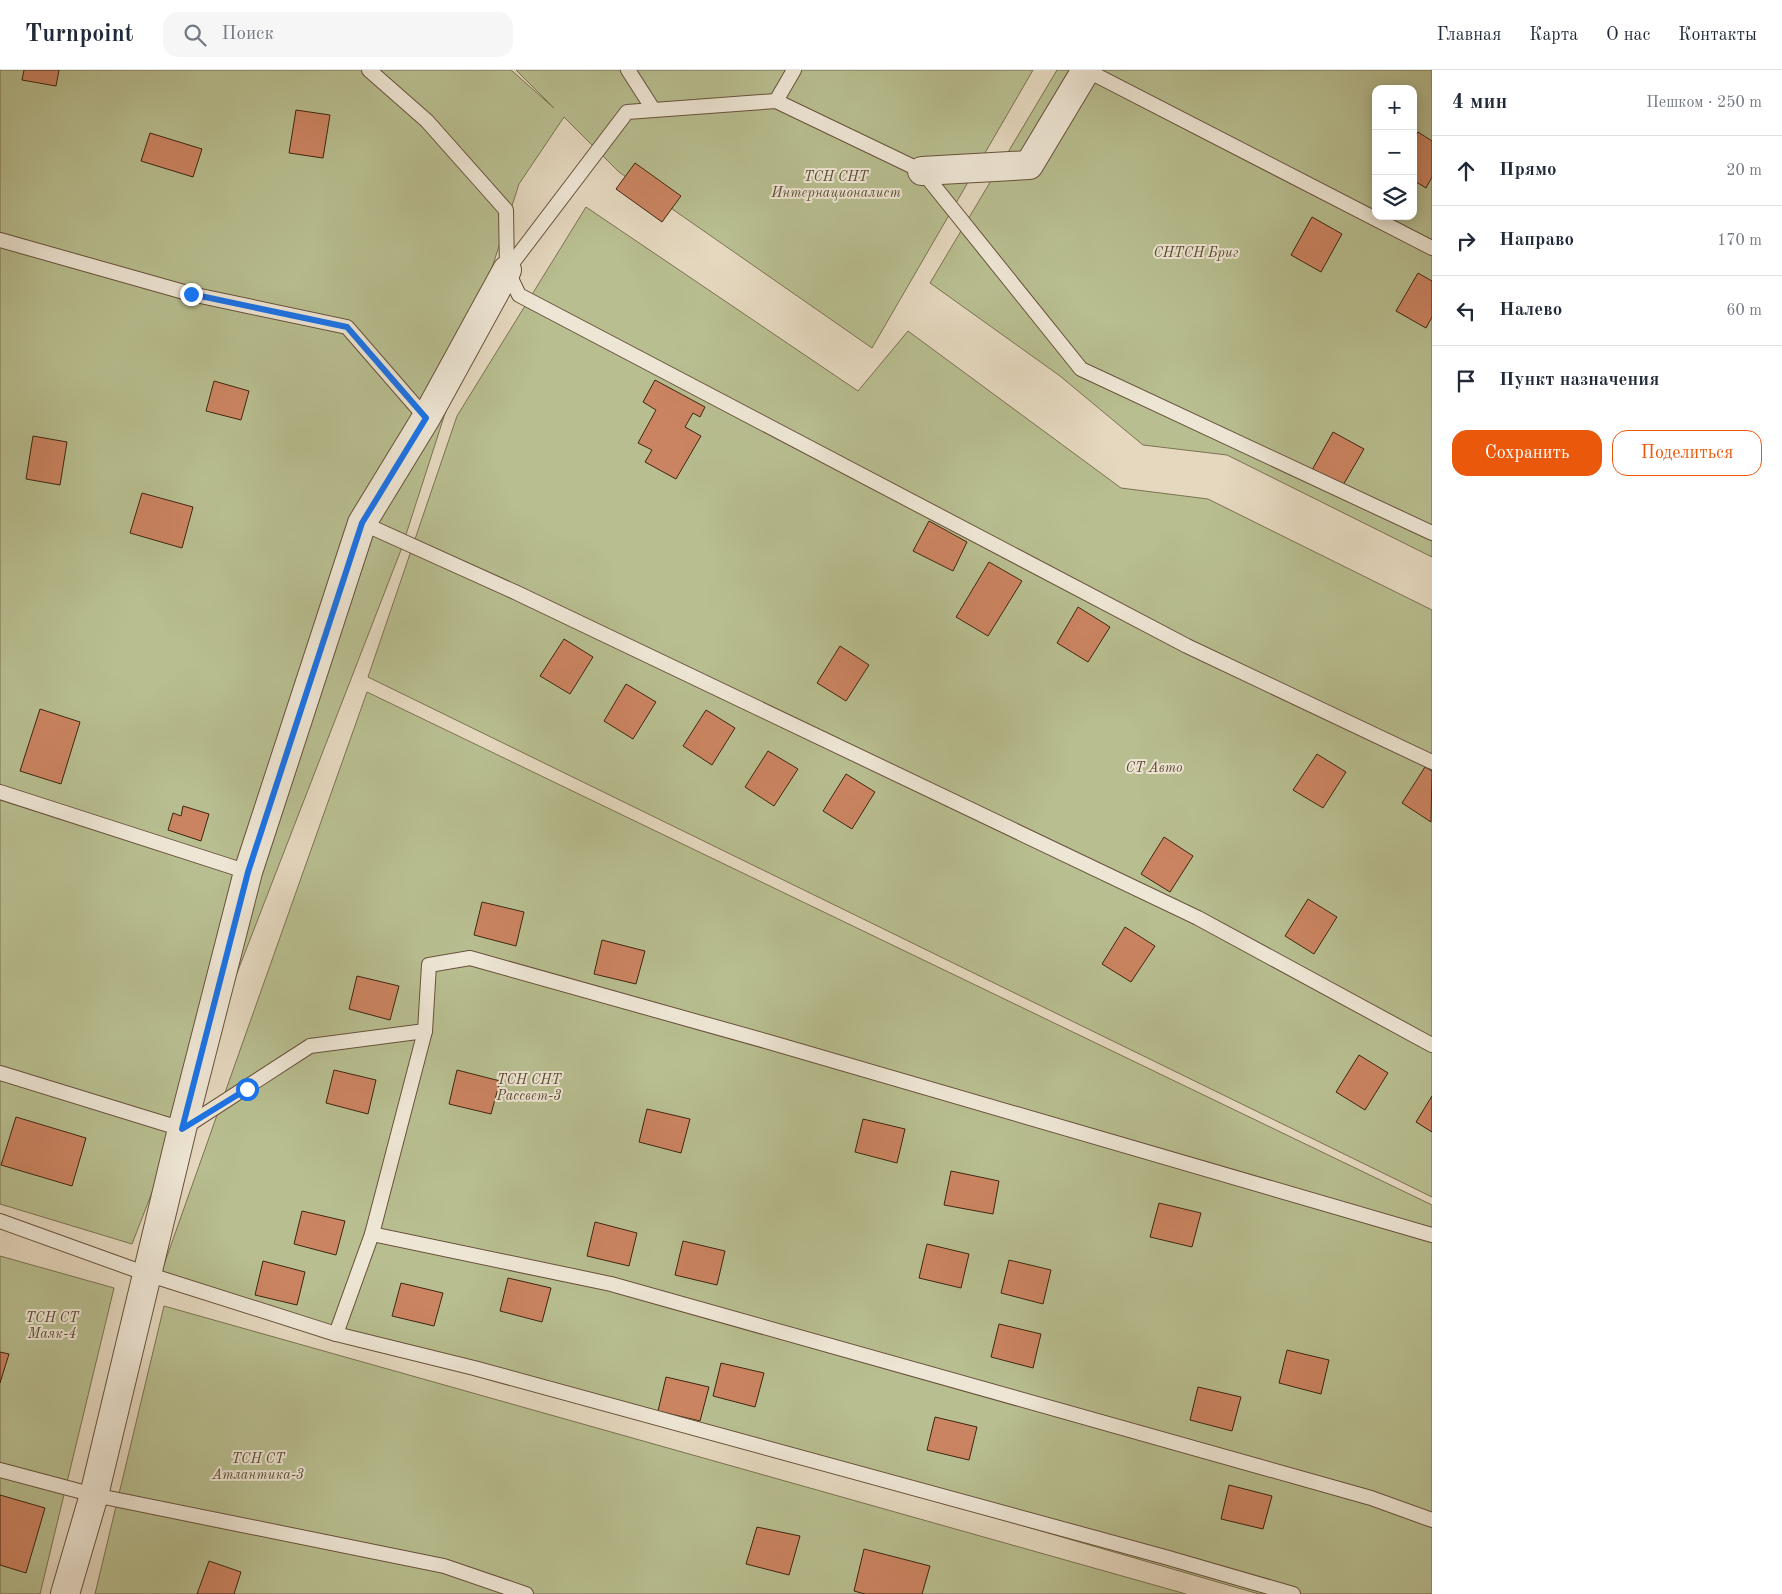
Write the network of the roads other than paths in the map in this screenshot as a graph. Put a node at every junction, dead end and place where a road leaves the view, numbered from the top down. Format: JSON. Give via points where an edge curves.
{"nodes":[{"id":1,"x":369,"y":70,"type":"edge"},
{"id":2,"x":628,"y":70,"type":"edge"},
{"id":3,"x":794,"y":70,"type":"edge"},
{"id":4,"x":1086,"y":70,"type":"edge"},
{"id":5,"x":776,"y":102,"type":"junction"},
{"id":6,"x":653,"y":109,"type":"junction"},
{"id":7,"x":922,"y":171,"type":"junction"},
{"id":8,"x":0,"y":240,"type":"edge"},
{"id":9,"x":1432,"y":248,"type":"edge"},
{"id":10,"x":507,"y":270,"type":"junction"},
{"id":11,"x":426,"y":418,"type":"junction"},
{"id":12,"x":362,"y":523,"type":"junction"},
{"id":13,"x":1432,"y":533,"type":"edge"},
{"id":14,"x":1432,"y":762,"type":"edge"},
{"id":15,"x":0,"y":792,"type":"edge"},
{"id":16,"x":248,"y":872,"type":"junction"},
{"id":17,"x":425,"y":1031,"type":"junction"},
{"id":18,"x":1432,"y":1045,"type":"edge"},
{"id":19,"x":0,"y":1073,"type":"edge"},
{"id":20,"x":182,"y":1129,"type":"junction"},
{"id":21,"x":0,"y":1221,"type":"edge"},
{"id":22,"x":372,"y":1234,"type":"junction"},
{"id":23,"x":1432,"y":1235,"type":"edge"},
{"id":24,"x":147,"y":1274,"type":"junction"},
{"id":25,"x":336,"y":1334,"type":"junction"},
{"id":26,"x":0,"y":1470,"type":"edge"},
{"id":27,"x":94,"y":1495,"type":"junction"},
{"id":28,"x":1432,"y":1520,"type":"edge"},
{"id":29,"x":65,"y":1594,"type":"edge"},
{"id":30,"x":526,"y":1594,"type":"edge"},
{"id":31,"x":1293,"y":1594,"type":"edge"}],
"edges":[{"from":1,"to":10,"type":"lane","via":[[427,121],[506,210]]},
{"from":2,"to":6,"type":"lane"},
{"from":3,"to":5,"type":"lane"},
{"from":4,"to":7,"type":"street","via":[[1029,165]]},
{"from":4,"to":9,"type":"lane"},
{"from":5,"to":6,"type":"lane"},
{"from":5,"to":7,"type":"lane"},
{"from":6,"to":10,"type":"lane","via":[[626,112]]},
{"from":7,"to":13,"type":"lane","via":[[1081,369]]},
{"from":8,"to":11,"type":"lane","via":[[191,294],[347,327]]},
{"from":10,"to":11,"type":"street"},
{"from":10,"to":14,"type":"lane","via":[[519,295],[1187,646]]},
{"from":11,"to":12,"type":"street"},
{"from":12,"to":16,"type":"street"},
{"from":12,"to":18,"type":"lane","via":[[526,597],[1189,914]]},
{"from":15,"to":16,"type":"lane"},
{"from":16,"to":20,"type":"street"},
{"from":17,"to":20,"type":"lane","via":[[310,1046]]},
{"from":17,"to":22,"type":"lane"},
{"from":17,"to":23,"type":"lane","via":[[428,965],[470,958]]},
{"from":19,"to":20,"type":"lane"},
{"from":20,"to":24,"type":"street"},
{"from":21,"to":24,"type":"lane"},
{"from":22,"to":25,"type":"lane"},
{"from":22,"to":28,"type":"lane","via":[[611,1284],[1371,1498]]},
{"from":24,"to":25,"type":"lane"},
{"from":24,"to":27,"type":"street"},
{"from":25,"to":31,"type":"lane","via":[[474,1368]]},
{"from":26,"to":27,"type":"lane"},
{"from":27,"to":29,"type":"street"},
{"from":27,"to":30,"type":"lane","via":[[444,1566]]}]}
